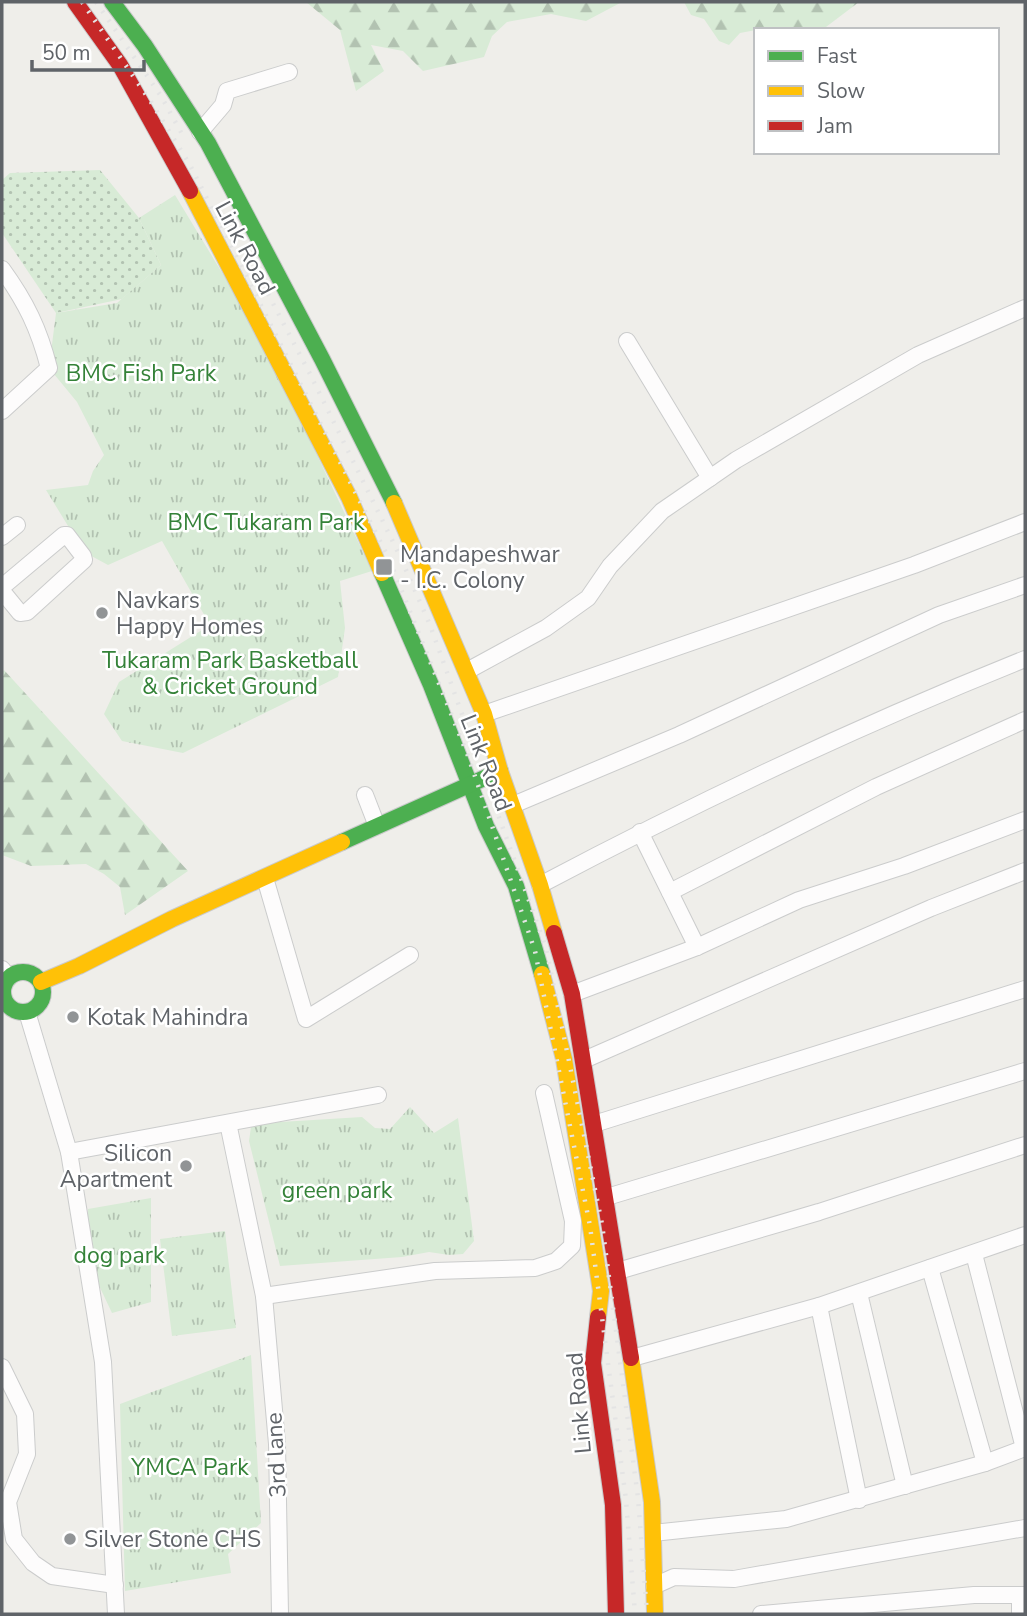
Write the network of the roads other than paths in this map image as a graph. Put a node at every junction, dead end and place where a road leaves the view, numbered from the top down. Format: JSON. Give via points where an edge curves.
{"nodes":[{"id":1,"x":75,"y":2,"type":"edge"},
{"id":2,"x":112,"y":2,"type":"edge"},
{"id":3,"x":289,"y":72,"type":"dead end"},
{"id":4,"x":200,"y":132,"type":"junction"},
{"id":5,"x":2,"y":270,"type":"edge"},
{"id":6,"x":1025,"y":308,"type":"edge"},
{"id":7,"x":627,"y":341,"type":"dead end"},
{"id":8,"x":2,"y":411,"type":"edge"},
{"id":9,"x":710,"y":478,"type":"junction"},
{"id":10,"x":1025,"y":522,"type":"edge"},
{"id":11,"x":17,"y":525,"type":"dead end"},
{"id":12,"x":2,"y":537,"type":"edge"},
{"id":13,"x":1025,"y":585,"type":"edge"},
{"id":14,"x":2,"y":589,"type":"edge"},
{"id":15,"x":1025,"y":659,"type":"edge"},
{"id":16,"x":467,"y":671,"type":"junction"},
{"id":17,"x":484,"y":713,"type":"junction"},
{"id":18,"x":1025,"y":720,"type":"edge"},
{"id":19,"x":500,"y":771,"type":"junction"},
{"id":20,"x":470,"y":783,"type":"junction"},
{"id":21,"x":368,"y":794,"type":"dead end"},
{"id":22,"x":513,"y":805,"type":"junction"},
{"id":23,"x":1025,"y":820,"type":"edge"},
{"id":24,"x":381,"y":825,"type":"junction"},
{"id":25,"x":640,"y":832,"type":"junction"},
{"id":26,"x":1025,"y":871,"type":"edge"},
{"id":27,"x":265,"y":878,"type":"junction"},
{"id":28,"x":540,"y":885,"type":"junction"},
{"id":29,"x":670,"y":892,"type":"junction"},
{"id":30,"x":697,"y":947,"type":"junction"},
{"id":31,"x":410,"y":955,"type":"dead end"},
{"id":32,"x":6,"y":973,"type":"edge"},
{"id":33,"x":41,"y":982,"type":"junction"},
{"id":34,"x":1025,"y":989,"type":"edge"},
{"id":35,"x":572,"y":994,"type":"junction"},
{"id":36,"x":4,"y":1002,"type":"edge"},
{"id":37,"x":27,"y":1012,"type":"junction"},
{"id":38,"x":584,"y":1060,"type":"junction"},
{"id":39,"x":1025,"y":1071,"type":"edge"},
{"id":40,"x":544,"y":1093,"type":"dead end"},
{"id":41,"x":378,"y":1095,"type":"dead end"},
{"id":42,"x":228,"y":1123,"type":"junction"},
{"id":43,"x":594,"y":1124,"type":"junction"},
{"id":44,"x":1025,"y":1144,"type":"edge"},
{"id":45,"x":69,"y":1152,"type":"junction"},
{"id":46,"x":607,"y":1197,"type":"junction"},
{"id":47,"x":1025,"y":1235,"type":"edge"},
{"id":48,"x":974,"y":1254,"type":"junction"},
{"id":49,"x":930,"y":1268,"type":"junction"},
{"id":50,"x":618,"y":1271,"type":"junction"},
{"id":51,"x":859,"y":1293,"type":"junction"},
{"id":52,"x":264,"y":1296,"type":"junction"},
{"id":53,"x":819,"y":1306,"type":"junction"},
{"id":54,"x":632,"y":1358,"type":"junction"},
{"id":55,"x":2,"y":1367,"type":"edge"},
{"id":56,"x":1025,"y":1448,"type":"edge"},
{"id":57,"x":985,"y":1463,"type":"junction"},
{"id":58,"x":905,"y":1486,"type":"junction"},
{"id":59,"x":859,"y":1500,"type":"junction"},
{"id":60,"x":5,"y":1502,"type":"edge"},
{"id":61,"x":1025,"y":1528,"type":"edge"},
{"id":62,"x":653,"y":1533,"type":"junction"},
{"id":63,"x":115,"y":1584,"type":"junction"},
{"id":64,"x":654,"y":1586,"type":"junction"},
{"id":65,"x":1023,"y":1596,"type":"edge"},
{"id":66,"x":865,"y":1610,"type":"edge"},
{"id":67,"x":116,"y":1614,"type":"edge"},
{"id":68,"x":280,"y":1614,"type":"edge"},
{"id":69,"x":616,"y":1614,"type":"edge"},
{"id":70,"x":655,"y":1614,"type":"edge"},
{"id":71,"x":761,"y":1614,"type":"edge"},
{"id":72,"x":1020,"y":1614,"type":"edge"}],
"edges":[{"from":1,"to":20,"type":"main road","name":"Link Road","via":[[120,65],[173,158],[349,497]]},
{"from":2,"to":4,"type":"main road","name":"Link Road"},
{"from":3,"to":4,"type":"street","via":[[227,91],[223,105]]},
{"from":4,"to":16,"type":"main road","name":"Link Road","via":[[384,480]]},
{"from":5,"to":8,"type":"street","via":[[41,334],[49,368]]},
{"from":6,"to":9,"type":"street","via":[[918,355]]},
{"from":7,"to":9,"type":"street"},
{"from":9,"to":16,"type":"street","via":[[662,510],[610,566],[588,598],[546,628]]},
{"from":10,"to":17,"type":"street","via":[[914,565]]},
{"from":11,"to":12,"type":"street"},
{"from":13,"to":22,"type":"street","via":[[939,615],[679,735]]},
{"from":14,"to":14,"type":"street","via":[[64,535],[82,553],[84,560],[27,612],[20,613]]},
{"from":15,"to":25,"type":"street"},
{"from":16,"to":17,"type":"main road","name":"Link Road"},
{"from":17,"to":19,"type":"main road","name":"Link Road"},
{"from":18,"to":29,"type":"street","via":[[876,787]]},
{"from":19,"to":20,"type":"main road"},
{"from":19,"to":22,"type":"main road","name":"Link Road"},
{"from":20,"to":24,"type":"main road"},
{"from":20,"to":69,"type":"main road","name":"Link Road","via":[[516,886],[564,1059],[601,1291],[593,1363],[613,1505]]},
{"from":21,"to":24,"type":"street"},
{"from":22,"to":28,"type":"main road","name":"Link Road"},
{"from":23,"to":30,"type":"street","via":[[799,900]]},
{"from":24,"to":27,"type":"main road"},
{"from":25,"to":28,"type":"street"},
{"from":25,"to":29,"type":"street"},
{"from":26,"to":38,"type":"street"},
{"from":27,"to":31,"type":"street","via":[[306,1019]]},
{"from":27,"to":33,"type":"main road"},
{"from":28,"to":35,"type":"main road","name":"Link Road"},
{"from":29,"to":30,"type":"street"},
{"from":30,"to":35,"type":"street"},
{"from":32,"to":33,"type":"main road","via":[[28,973]]},
{"from":32,"to":36,"type":"main road"},
{"from":33,"to":37,"type":"main road","via":[[42,1000]]},
{"from":34,"to":43,"type":"street"},
{"from":35,"to":38,"type":"main road","name":"Link Road"},
{"from":36,"to":37,"type":"main road"},
{"from":37,"to":45,"type":"street"},
{"from":38,"to":43,"type":"main road","name":"Link Road"},
{"from":39,"to":46,"type":"street"},
{"from":40,"to":52,"type":"street","via":[[573,1222],[572,1246],[556,1261],[536,1268],[435,1271]]},
{"from":41,"to":42,"type":"street"},
{"from":42,"to":45,"type":"street"},
{"from":42,"to":52,"type":"street","name":"3rd lane"},
{"from":43,"to":46,"type":"main road","name":"Link Road"},
{"from":44,"to":50,"type":"street","via":[[819,1212]]},
{"from":45,"to":63,"type":"street","via":[[103,1362]]},
{"from":46,"to":50,"type":"main road","name":"Link Road"},
{"from":47,"to":48,"type":"street"},
{"from":48,"to":49,"type":"street"},
{"from":48,"to":56,"type":"street"},
{"from":49,"to":51,"type":"street"},
{"from":49,"to":57,"type":"street"},
{"from":50,"to":54,"type":"main road","name":"Link Road"},
{"from":51,"to":53,"type":"street"},
{"from":51,"to":58,"type":"street"},
{"from":52,"to":68,"type":"street","name":"3rd lane","via":[[278,1444]]},
{"from":53,"to":54,"type":"street"},
{"from":53,"to":59,"type":"street"},
{"from":54,"to":62,"type":"main road","name":"Link Road"},
{"from":55,"to":60,"type":"street","via":[[25,1414],[27,1441],[27,1454]]},
{"from":56,"to":57,"type":"street"},
{"from":57,"to":58,"type":"street"},
{"from":58,"to":59,"type":"street"},
{"from":59,"to":62,"type":"street","via":[[786,1519]]},
{"from":60,"to":63,"type":"street","via":[[14,1539],[33,1563],[52,1576]]},
{"from":61,"to":64,"type":"street","via":[[734,1579],[674,1577]]},
{"from":62,"to":64,"type":"main road","name":"Link Road"},
{"from":63,"to":67,"type":"street"},
{"from":64,"to":70,"type":"main road","name":"Link Road"},
{"from":65,"to":66,"type":"street","via":[[974,1595]]},
{"from":65,"to":72,"type":"street"},
{"from":66,"to":71,"type":"street"}]}
